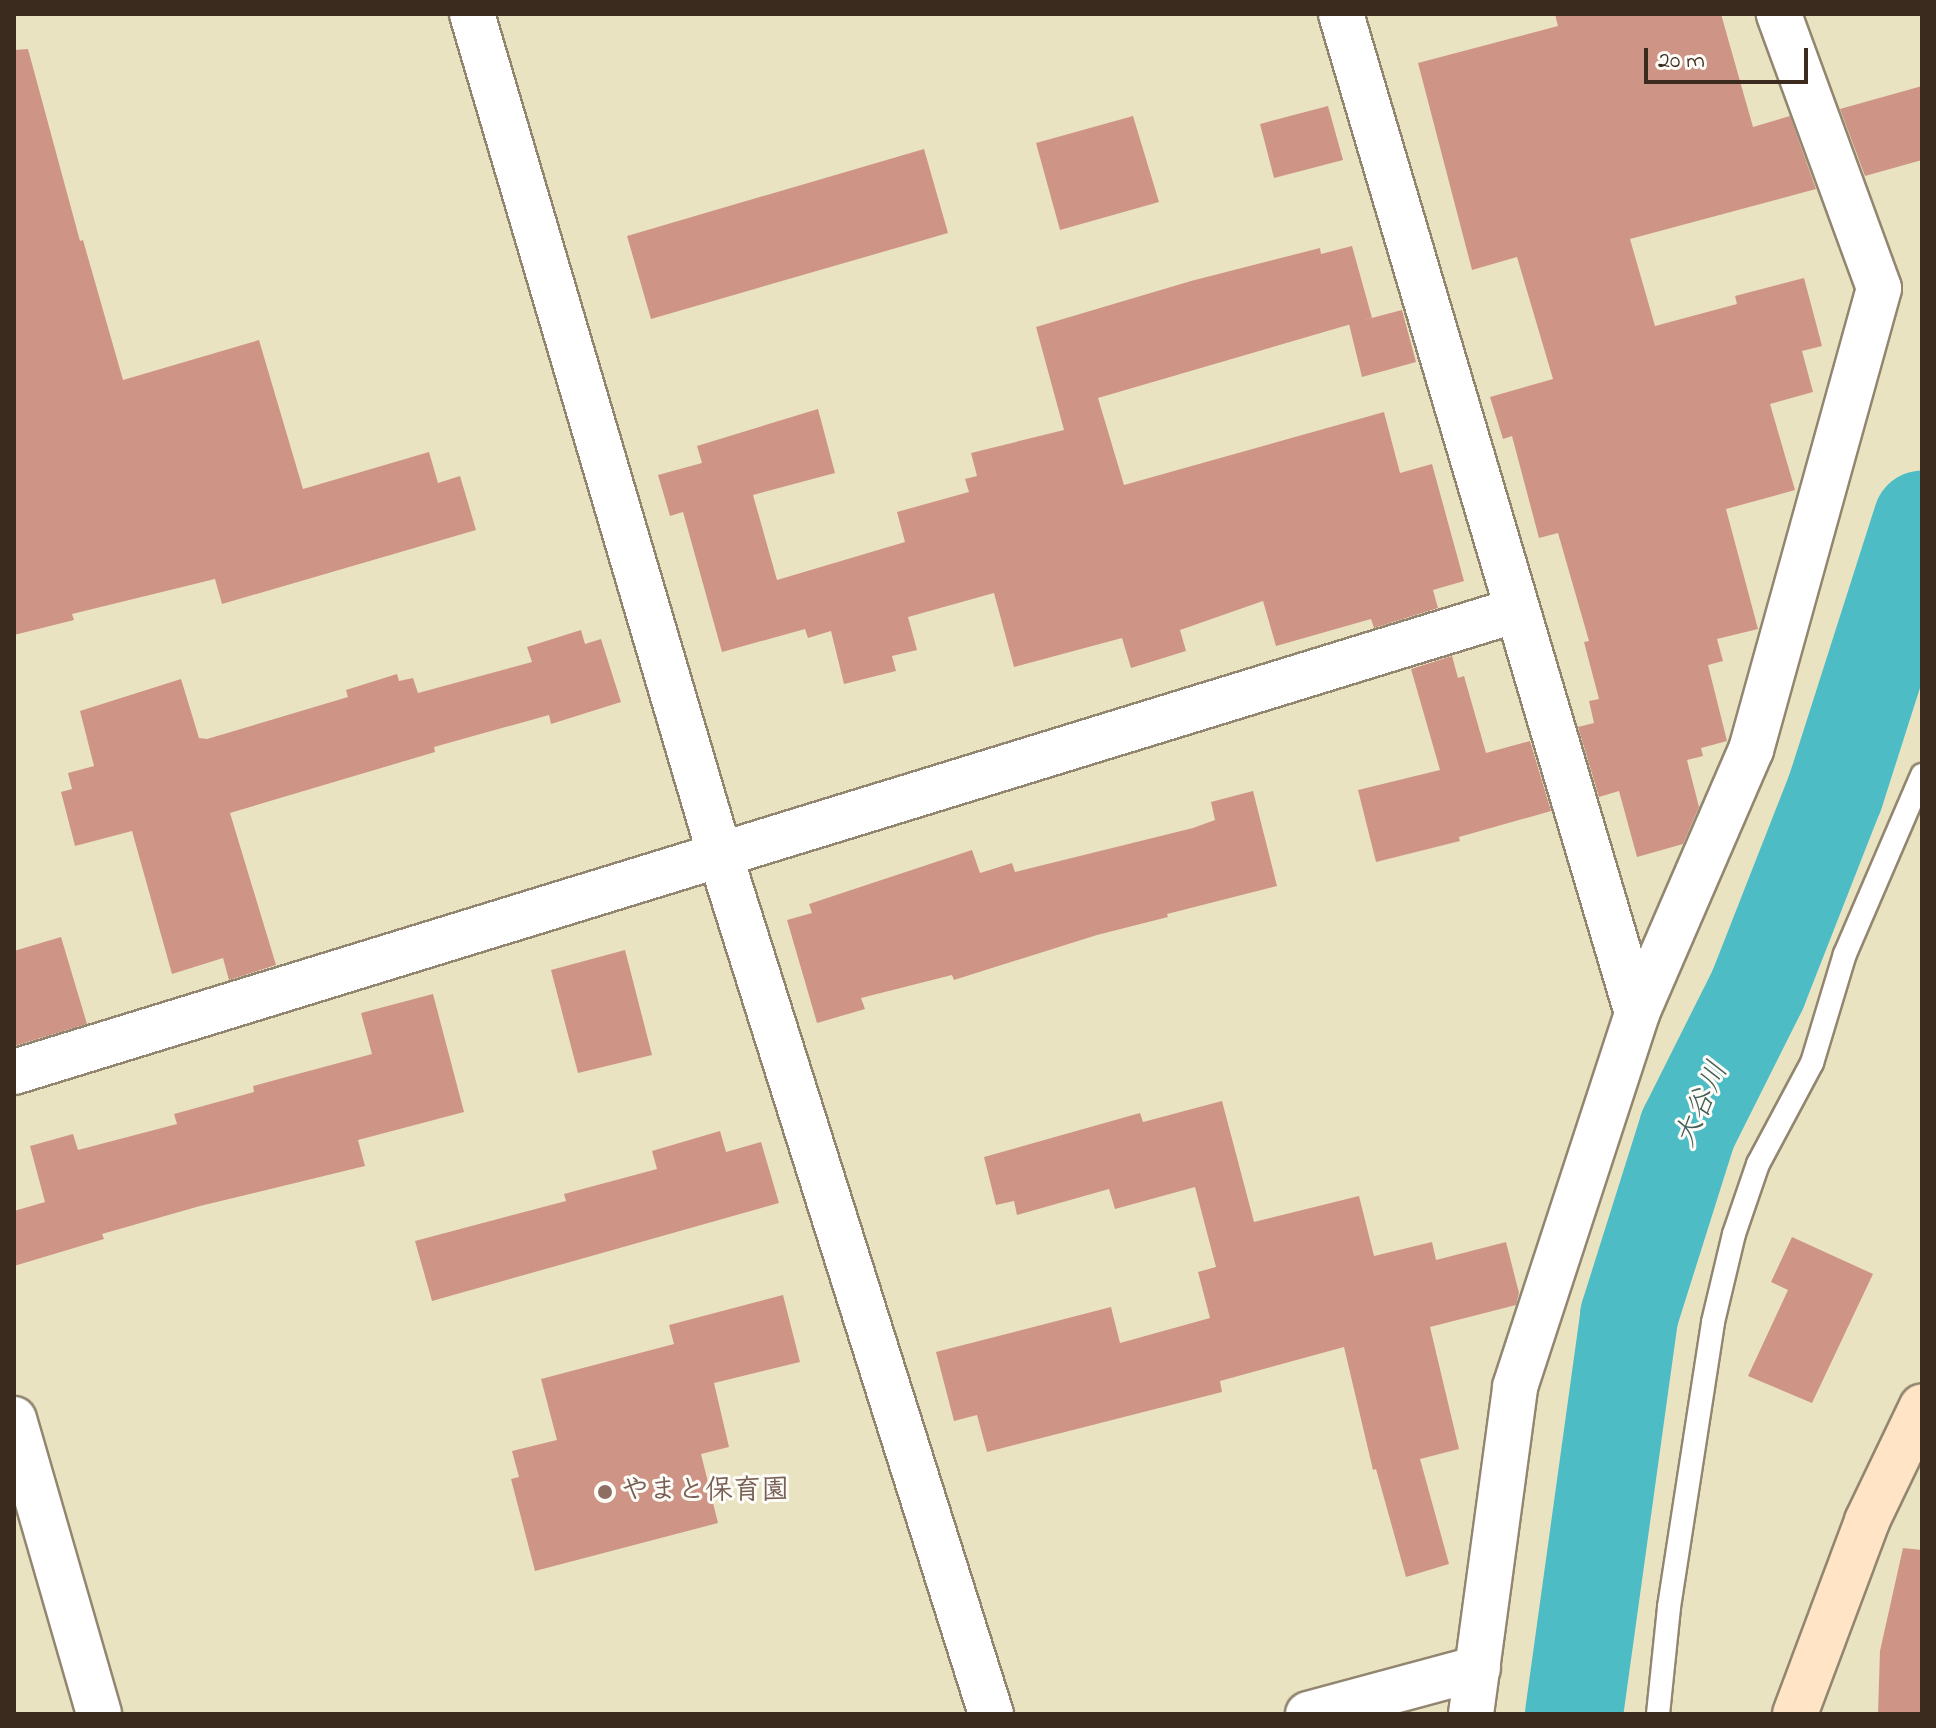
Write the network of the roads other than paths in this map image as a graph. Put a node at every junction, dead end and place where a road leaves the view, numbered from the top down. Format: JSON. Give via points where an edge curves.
{"nodes":[{"id":1,"x":472,"y":14,"type":"edge"},
{"id":2,"x":1341,"y":14,"type":"edge"},
{"id":3,"x":1779,"y":14,"type":"edge"},
{"id":4,"x":1517,"y":610,"type":"junction"},
{"id":5,"x":1922,"y":775,"type":"edge"},
{"id":6,"x":720,"y":855,"type":"junction"},
{"id":7,"x":1637,"y":1013,"type":"junction"},
{"id":8,"x":14,"y":1072,"type":"edge"},
{"id":9,"x":1922,"y":1406,"type":"edge"},
{"id":10,"x":14,"y":1419,"type":"edge"},
{"id":11,"x":1478,"y":1668,"type":"junction"},
{"id":12,"x":99,"y":1714,"type":"edge"},
{"id":13,"x":991,"y":1714,"type":"edge"},
{"id":14,"x":1308,"y":1714,"type":"edge"},
{"id":15,"x":1471,"y":1714,"type":"edge"},
{"id":16,"x":1658,"y":1714,"type":"edge"},
{"id":17,"x":1795,"y":1714,"type":"edge"}],
"edges":[{"from":1,"to":6,"type":"street"},
{"from":2,"to":4,"type":"street"},
{"from":3,"to":7,"type":"street","via":[[1879,288],[1751,750]]},
{"from":4,"to":6,"type":"street"},
{"from":4,"to":7,"type":"street"},
{"from":5,"to":16,"type":"lane","via":[[1845,954],[1812,1063],[1758,1164],[1734,1234],[1713,1322]]},
{"from":6,"to":8,"type":"street"},
{"from":6,"to":13,"type":"street"},
{"from":7,"to":11,"type":"street","via":[[1515,1387]]},
{"from":9,"to":17,"type":"street","via":[[1867,1521]]},
{"from":10,"to":12,"type":"street"},
{"from":11,"to":14,"type":"street"},
{"from":11,"to":15,"type":"street"}]}
